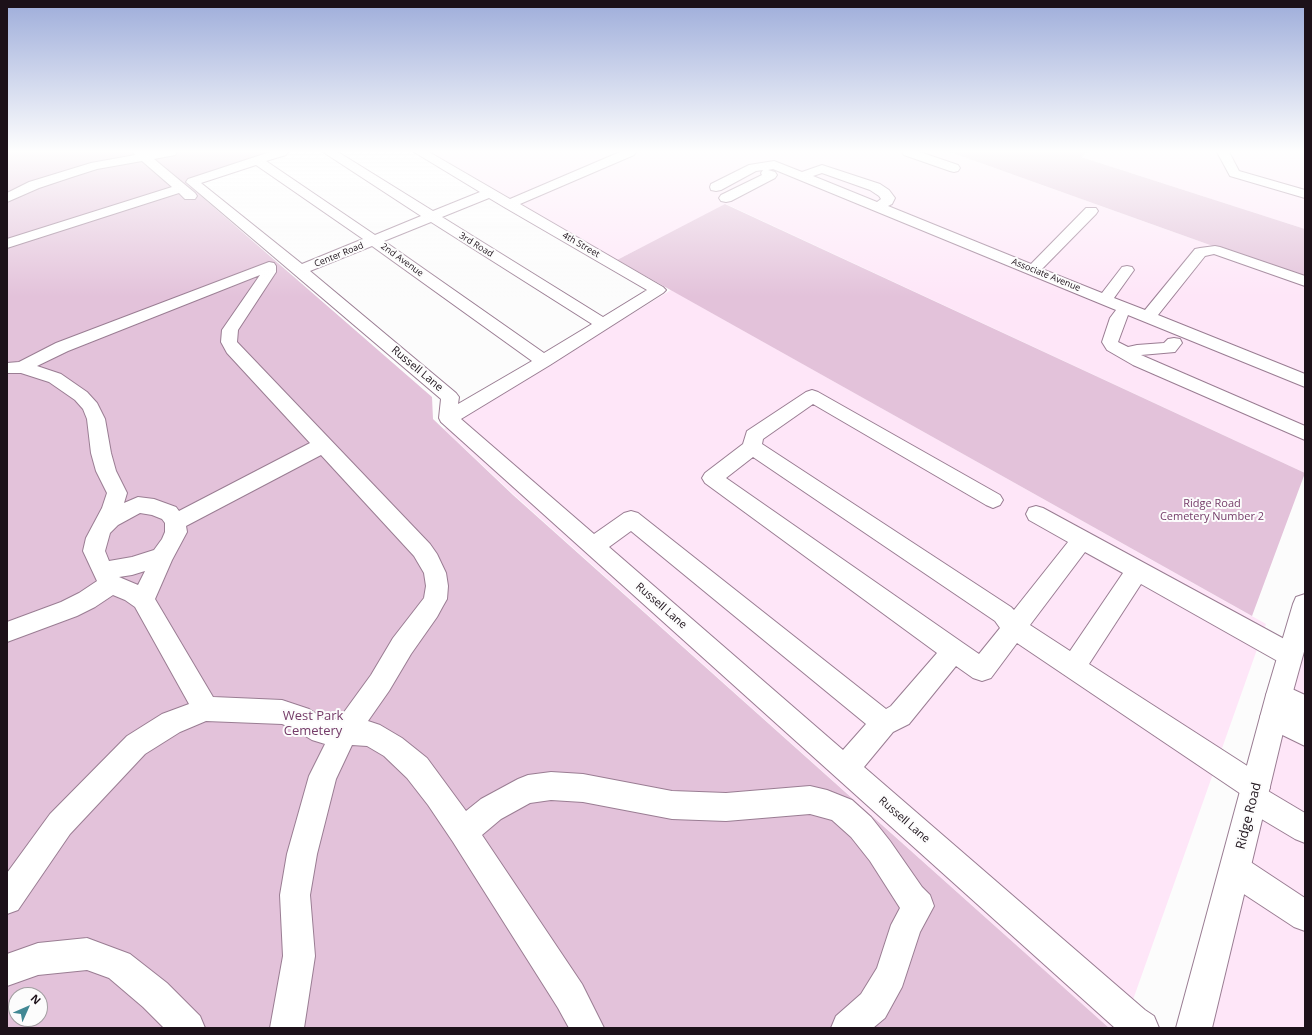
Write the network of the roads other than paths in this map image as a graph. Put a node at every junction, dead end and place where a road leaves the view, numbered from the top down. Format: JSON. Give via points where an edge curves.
{"nodes":[{"id":1,"x":140,"y":200,"type":"edge"},
{"id":2,"x":202,"y":200,"type":"edge"},
{"id":3,"x":207,"y":200,"type":"edge"},
{"id":4,"x":316,"y":200,"type":"edge"},
{"id":5,"x":406,"y":200,"type":"edge"},
{"id":6,"x":470,"y":200,"type":"edge"},
{"id":7,"x":503,"y":200,"type":"edge"},
{"id":8,"x":518,"y":200,"type":"edge"},
{"id":9,"x":862,"y":200,"type":"edge"},
{"id":10,"x":509,"y":204,"type":"junction"},
{"id":11,"x":1091,"y":211,"type":"dead end"},
{"id":12,"x":432,"y":217,"type":"junction"},
{"id":13,"x":235,"y":234,"type":"dead end"},
{"id":14,"x":375,"y":240,"type":"junction"},
{"id":15,"x":7,"y":244,"type":"edge"},
{"id":16,"x":300,"y":270,"type":"junction"},
{"id":17,"x":1033,"y":270,"type":"junction"},
{"id":18,"x":1127,"y":270,"type":"dead end"},
{"id":19,"x":1305,"y":281,"type":"edge"},
{"id":20,"x":1105,"y":300,"type":"junction"},
{"id":21,"x":1125,"y":308,"type":"junction"},
{"id":22,"x":1148,"y":317,"type":"junction"},
{"id":23,"x":603,"y":324,"type":"junction"},
{"id":24,"x":1174,"y":343,"type":"dead end"},
{"id":25,"x":1133,"y":358,"type":"junction"},
{"id":26,"x":544,"y":361,"type":"junction"},
{"id":27,"x":15,"y":368,"type":"edge"},
{"id":28,"x":1305,"y":381,"type":"edge"},
{"id":29,"x":448,"y":418,"type":"junction"},
{"id":30,"x":1305,"y":433,"type":"edge"},
{"id":31,"x":323,"y":445,"type":"junction"},
{"id":32,"x":752,"y":448,"type":"junction"},
{"id":33,"x":117,"y":493,"type":"junction"},
{"id":34,"x":993,"y":500,"type":"dead end"},
{"id":35,"x":138,"y":505,"type":"junction"},
{"id":36,"x":1036,"y":514,"type":"dead end"},
{"id":37,"x":175,"y":522,"type":"junction"},
{"id":38,"x":104,"y":526,"type":"junction"},
{"id":39,"x":1082,"y":540,"type":"junction"},
{"id":40,"x":594,"y":546,"type":"junction"},
{"id":41,"x":162,"y":557,"type":"junction"},
{"id":42,"x":1137,"y":571,"type":"junction"},
{"id":43,"x":106,"y":578,"type":"junction"},
{"id":44,"x":143,"y":600,"type":"junction"},
{"id":45,"x":1304,"y":608,"type":"edge"},
{"id":46,"x":1014,"y":628,"type":"junction"},
{"id":47,"x":7,"y":632,"type":"edge"},
{"id":48,"x":954,"y":650,"type":"junction"},
{"id":49,"x":1290,"y":655,"type":"junction"},
{"id":50,"x":1073,"y":667,"type":"junction"},
{"id":51,"x":1276,"y":706,"type":"junction"},
{"id":52,"x":1305,"y":708,"type":"edge"},
{"id":53,"x":206,"y":709,"type":"junction"},
{"id":54,"x":884,"y":724,"type":"junction"},
{"id":55,"x":345,"y":732,"type":"junction"},
{"id":56,"x":1305,"y":734,"type":"edge"},
{"id":57,"x":845,"y":768,"type":"junction"},
{"id":58,"x":1254,"y":793,"type":"junction"},
{"id":59,"x":1305,"y":829,"type":"edge"},
{"id":60,"x":463,"y":832,"type":"junction"},
{"id":61,"x":1235,"y":870,"type":"junction"},
{"id":62,"x":7,"y":899,"type":"edge"},
{"id":63,"x":1305,"y":916,"type":"edge"},
{"id":64,"x":7,"y":970,"type":"edge"},
{"id":65,"x":188,"y":1028,"type":"edge"},
{"id":66,"x":287,"y":1028,"type":"edge"},
{"id":67,"x":587,"y":1028,"type":"edge"},
{"id":68,"x":848,"y":1028,"type":"edge"},
{"id":69,"x":1142,"y":1028,"type":"edge"},
{"id":70,"x":1194,"y":1028,"type":"edge"}],
"edges":[{"from":1,"to":15,"type":"street"},
{"from":2,"to":13,"type":"street"},
{"from":3,"to":16,"type":"street","name":"Russell Lane"},
{"from":4,"to":14,"type":"street","name":"2nd Avenue"},
{"from":5,"to":12,"type":"street","name":"3rd Road"},
{"from":6,"to":12,"type":"street","name":"Center Road"},
{"from":7,"to":10,"type":"street","name":"4th Street"},
{"from":8,"to":10,"type":"street"},
{"from":9,"to":17,"type":"street","name":"Associate Avenue"},
{"from":10,"to":23,"type":"street","name":"4th Street","via":[[658,290]]},
{"from":11,"to":17,"type":"street"},
{"from":12,"to":14,"type":"street","name":"Center Road"},
{"from":12,"to":23,"type":"street","name":"3rd Road"},
{"from":14,"to":16,"type":"street","name":"Center Road"},
{"from":14,"to":26,"type":"street","name":"2nd Avenue"},
{"from":16,"to":29,"type":"street","name":"Russell Lane","via":[[450,397]]},
{"from":17,"to":20,"type":"street","name":"Associate Avenue"},
{"from":18,"to":20,"type":"street"},
{"from":19,"to":22,"type":"street","via":[[1215,250],[1200,252]]},
{"from":20,"to":21,"type":"street","name":"Associate Avenue"},
{"from":21,"to":22,"type":"street","name":"Associate Avenue"},
{"from":21,"to":25,"type":"street","via":[[1118,318],[1110,342]]},
{"from":22,"to":28,"type":"street","name":"Associate Avenue"},
{"from":23,"to":26,"type":"street"},
{"from":24,"to":25,"type":"street","via":[[1169,348],[1130,352]]},
{"from":25,"to":30,"type":"street"},
{"from":26,"to":29,"type":"street"},
{"from":27,"to":31,"type":"street","via":[[264,260],[269,272],[230,330],[229,342]]},
{"from":27,"to":33,"type":"street","via":[[55,378],[81,396],[91,407],[96,419],[106,472]]},
{"from":29,"to":40,"type":"street","name":"Russell Lane"},
{"from":31,"to":37,"type":"street"},
{"from":31,"to":55,"type":"street","via":[[422,550],[435,572],[435,599],[429,610]]},
{"from":32,"to":34,"type":"street","via":[[754,436],[812,396]]},
{"from":32,"to":46,"type":"street","via":[[1003,614]]},
{"from":32,"to":48,"type":"street","via":[[712,478]]},
{"from":33,"to":35,"type":"street"},
{"from":33,"to":38,"type":"street"},
{"from":35,"to":37,"type":"street","via":[[169,513]]},
{"from":35,"to":38,"type":"street","via":[[111,519]]},
{"from":36,"to":39,"type":"street"},
{"from":37,"to":41,"type":"street","via":[[176,532],[172,544]]},
{"from":38,"to":43,"type":"street","via":[[97,538],[94,551]]},
{"from":39,"to":42,"type":"street"},
{"from":39,"to":46,"type":"street"},
{"from":40,"to":54,"type":"street","via":[[631,519]]},
{"from":40,"to":57,"type":"street","name":"Russell Lane"},
{"from":41,"to":43,"type":"street","via":[[132,566]]},
{"from":41,"to":44,"type":"street"},
{"from":42,"to":49,"type":"street"},
{"from":42,"to":50,"type":"street"},
{"from":43,"to":44,"type":"street"},
{"from":43,"to":47,"type":"street","via":[[87,600]]},
{"from":44,"to":53,"type":"street"},
{"from":45,"to":49,"type":"main road","name":"Ridge Road"},
{"from":46,"to":48,"type":"street","via":[[982,670]]},
{"from":46,"to":50,"type":"street"},
{"from":48,"to":54,"type":"street","via":[[900,716]]},
{"from":49,"to":51,"type":"main road","name":"Ridge Road"},
{"from":50,"to":58,"type":"street"},
{"from":51,"to":52,"type":"street"},
{"from":51,"to":56,"type":"street"},
{"from":51,"to":58,"type":"main road","name":"Ridge Road"},
{"from":53,"to":55,"type":"street","via":[[282,712],[300,718],[322,731]]},
{"from":53,"to":62,"type":"street","via":[[171,723],[136,745],[60,824]]},
{"from":54,"to":57,"type":"street"},
{"from":55,"to":60,"type":"street","via":[[371,734],[394,747],[417,768]]},
{"from":55,"to":66,"type":"street","via":[[323,776],[302,854],[295,895],[299,956]]},
{"from":57,"to":69,"type":"street","name":"Russell Lane"},
{"from":58,"to":59,"type":"street"},
{"from":58,"to":61,"type":"main road","name":"Ridge Road"},
{"from":60,"to":67,"type":"street","via":[[570,996]]},
{"from":60,"to":68,"type":"street","via":[[491,809],[510,798],[528,789],[551,786],[583,788],[672,805],[726,807],[810,800],[842,810],[861,827],[919,906],[907,925],[891,976],[873,1006]]},
{"from":61,"to":63,"type":"street"},
{"from":61,"to":70,"type":"main road","name":"Ridge Road"},
{"from":64,"to":65,"type":"street","via":[[38,959],[87,954],[119,965]]}]}
